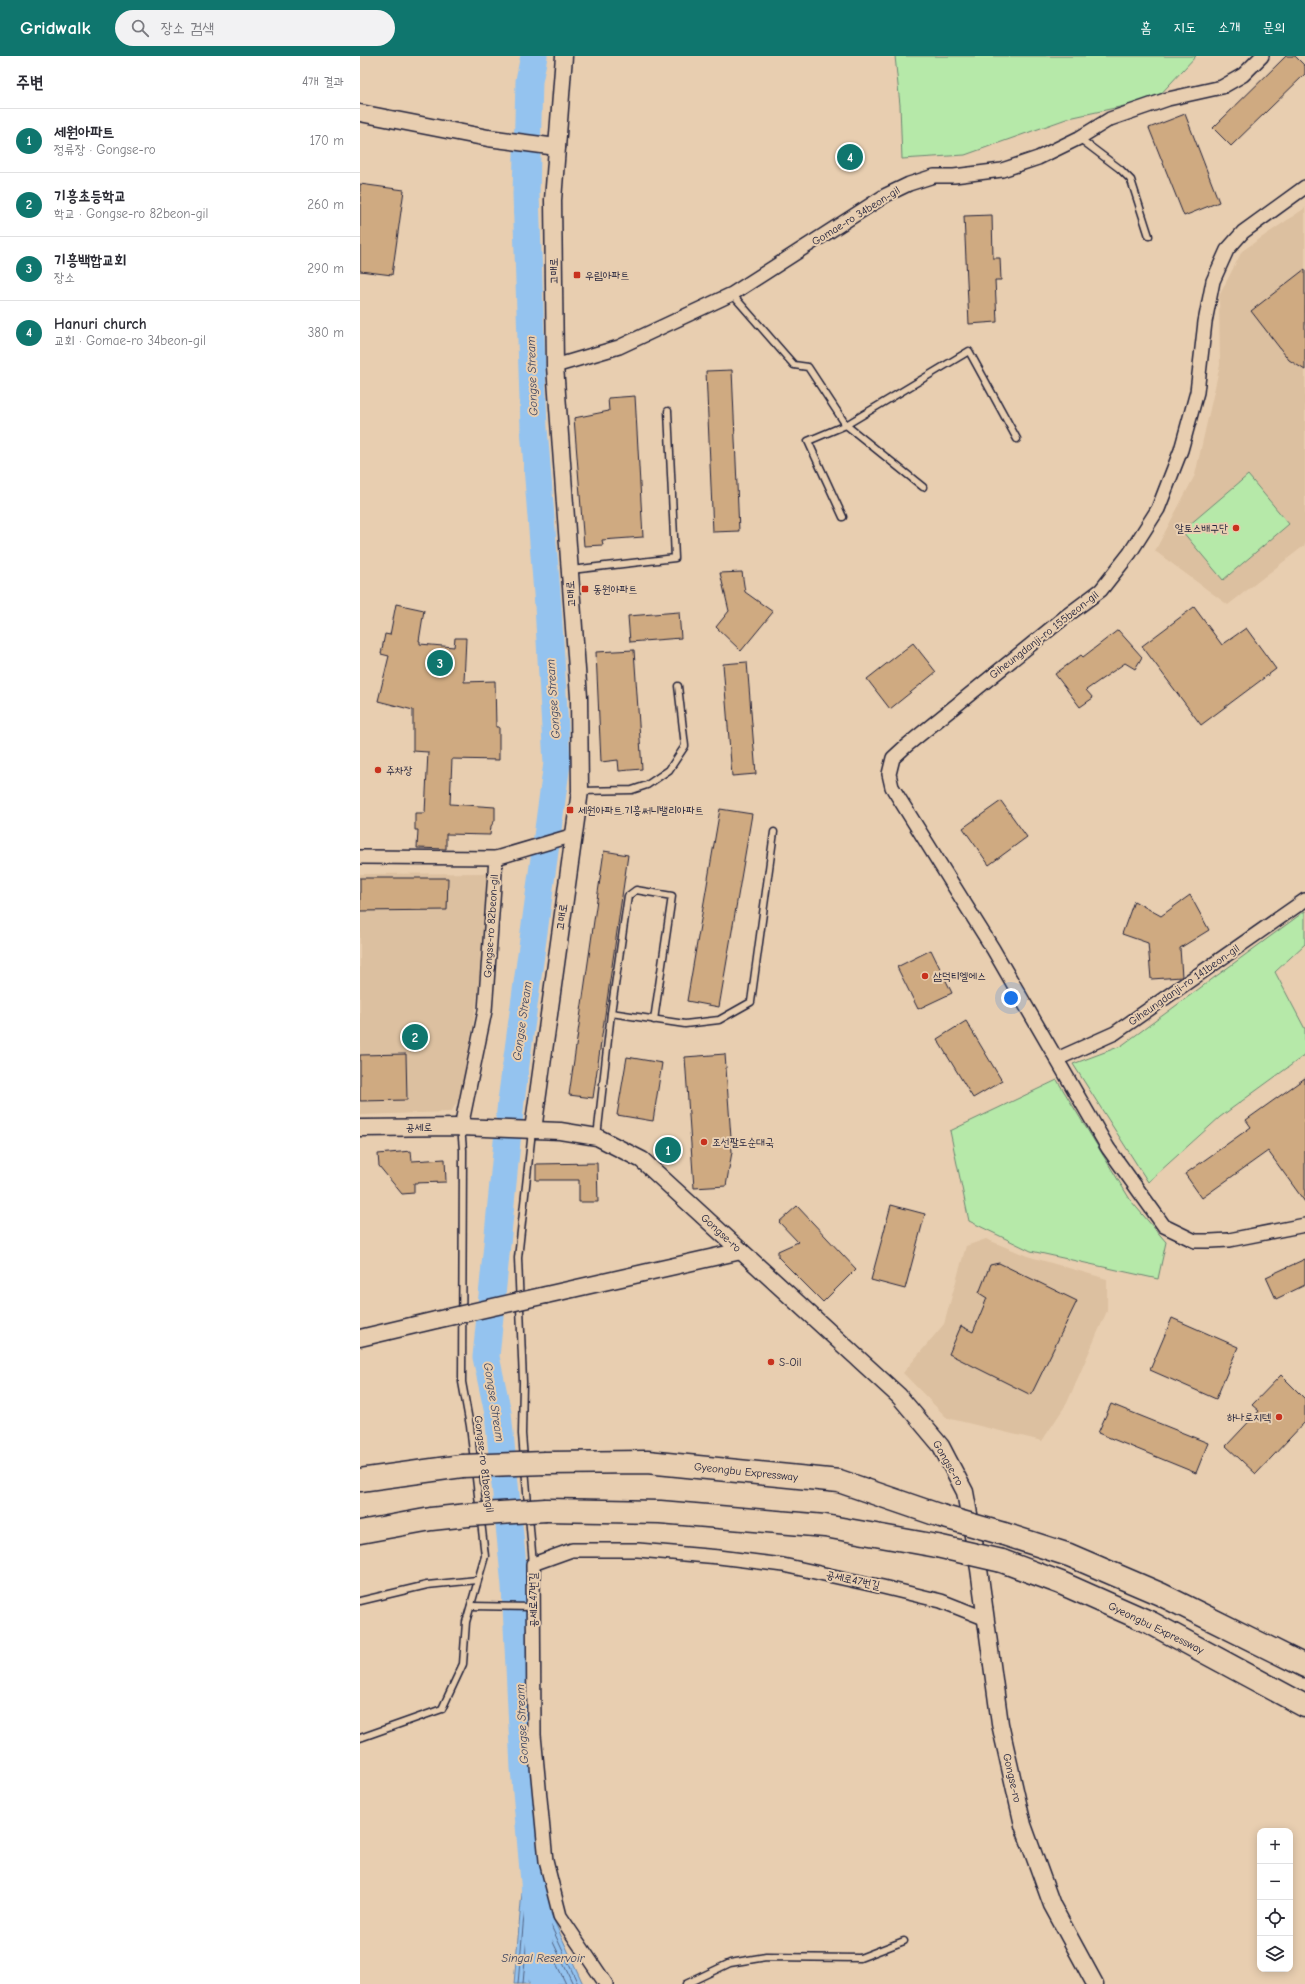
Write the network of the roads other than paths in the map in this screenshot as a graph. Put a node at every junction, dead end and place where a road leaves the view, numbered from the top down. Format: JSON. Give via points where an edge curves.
{"nodes":[{"id":1,"x":564,"y":56,"type":"edge"},
{"id":2,"x":1262,"y":56,"type":"edge"},
{"id":3,"x":360,"y":113,"type":"edge"},
{"id":4,"x":1079,"y":138,"type":"junction"},
{"id":5,"x":558,"y":147,"type":"junction"},
{"id":6,"x":1305,"y":187,"type":"edge"},
{"id":7,"x":1149,"y":236,"type":"dead end"},
{"id":8,"x":732,"y":294,"type":"junction"},
{"id":9,"x":555,"y":366,"type":"junction"},
{"id":10,"x":668,"y":411,"type":"dead end"},
{"id":11,"x":846,"y":425,"type":"junction"},
{"id":12,"x":1017,"y":440,"type":"dead end"},
{"id":13,"x":923,"y":487,"type":"dead end"},
{"id":14,"x":843,"y":517,"type":"dead end"},
{"id":15,"x":570,"y":570,"type":"junction"},
{"id":16,"x":678,"y":686,"type":"dead end"},
{"id":17,"x":580,"y":791,"type":"junction"},
{"id":18,"x":774,"y":832,"type":"dead end"},
{"id":19,"x":574,"y":835,"type":"junction"},
{"id":20,"x":360,"y":857,"type":"edge"},
{"id":21,"x":496,"y":858,"type":"junction"},
{"id":22,"x":1305,"y":900,"type":"edge"},
{"id":23,"x":611,"y":1013,"type":"junction"},
{"id":24,"x":654,"y":1020,"type":"junction"},
{"id":25,"x":1057,"y":1059,"type":"junction"},
{"id":26,"x":461,"y":1127,"type":"junction"},
{"id":27,"x":360,"y":1128,"type":"edge"},
{"id":28,"x":532,"y":1130,"type":"junction"},
{"id":29,"x":597,"y":1137,"type":"junction"},
{"id":30,"x":1305,"y":1225,"type":"edge"},
{"id":31,"x":741,"y":1251,"type":"junction"},
{"id":32,"x":360,"y":1338,"type":"edge"},
{"id":33,"x":360,"y":1480,"type":"edge"},
{"id":34,"x":431,"y":1519,"type":"junction"},
{"id":35,"x":360,"y":1532,"type":"edge"},
{"id":36,"x":360,"y":1543,"type":"edge"},
{"id":37,"x":533,"y":1564,"type":"junction"},
{"id":38,"x":477,"y":1580,"type":"junction"},
{"id":39,"x":360,"y":1601,"type":"edge"},
{"id":40,"x":471,"y":1606,"type":"junction"},
{"id":41,"x":532,"y":1607,"type":"junction"},
{"id":42,"x":984,"y":1618,"type":"junction"},
{"id":43,"x":1305,"y":1666,"type":"edge"},
{"id":44,"x":1305,"y":1706,"type":"edge"},
{"id":45,"x":360,"y":1738,"type":"edge"},
{"id":46,"x":904,"y":1941,"type":"dead end"},
{"id":47,"x":606,"y":1984,"type":"edge"},
{"id":48,"x":686,"y":1984,"type":"edge"},
{"id":49,"x":1095,"y":1984,"type":"edge"}],
"edges":[{"from":1,"to":5,"type":"street","name":"고매로"},
{"from":2,"to":4,"type":"street","name":"Gomae-ro 34beon-gil","via":[[1243,75],[1222,87],[1168,99],[1110,119]]},
{"from":3,"to":5,"type":"street","via":[[488,138]]},
{"from":4,"to":7,"type":"lane","via":[[1120,169],[1130,180]]},
{"from":4,"to":8,"type":"street","name":"Gomae-ro 34beon-gil","via":[[1038,158],[1002,170],[934,176],[886,194]]},
{"from":5,"to":9,"type":"street","name":"고매로","via":[[553,200]]},
{"from":6,"to":25,"type":"street","name":"Giheungdanji-ro 155beon-gil","via":[[1243,232],[1227,250],[1213,281],[1205,322],[1197,392],[1180,450],[1158,509],[1130,553],[1101,590],[893,758],[889,774],[892,787],[993,949]]},
{"from":8,"to":9,"type":"street","name":"Gomae-ro 34beon-gil","via":[[619,347]]},
{"from":8,"to":11,"type":"lane","via":[[794,365],[808,366]]},
{"from":9,"to":15,"type":"street","name":"고매로"},
{"from":10,"to":15,"type":"lane","via":[[675,558]]},
{"from":11,"to":12,"type":"lane","via":[[969,351]]},
{"from":11,"to":13,"type":"lane"},
{"from":11,"to":14,"type":"lane","via":[[808,441]]},
{"from":15,"to":17,"type":"street","name":"고매로","via":[[579,697]]},
{"from":16,"to":17,"type":"lane","via":[[685,746],[669,770],[647,785],[632,790]]},
{"from":17,"to":19,"type":"street","name":"고매로"},
{"from":18,"to":24,"type":"lane","via":[[751,1002],[720,1020],[685,1024]]},
{"from":19,"to":21,"type":"street"},
{"from":19,"to":28,"type":"street","name":"고매로"},
{"from":20,"to":21,"type":"street","name":"Gongse-ro 82beon-gil"},
{"from":21,"to":26,"type":"street","name":"Gongse-ro 82beon-gil","via":[[485,1011]]},
{"from":22,"to":25,"type":"street","name":"Giheungdanji-ro 141beon-gil","via":[[1115,1033]]},
{"from":23,"to":24,"type":"lane"},
{"from":23,"to":24,"type":"lane","via":[[628,896],[636,890],[672,896]]},
{"from":23,"to":29,"type":"lane"},
{"from":25,"to":30,"type":"street","name":"Giheungdanji-ro 155beon-gil","via":[[1108,1148],[1164,1226],[1195,1241],[1211,1241],[1229,1240]]},
{"from":26,"to":27,"type":"street","name":"공세로"},
{"from":26,"to":28,"type":"street","name":"공세로"},
{"from":26,"to":38,"type":"lane","name":"Gongse-ro 81beongil","via":[[462,1382],[470,1426],[485,1556]]},
{"from":28,"to":29,"type":"street","name":"Gongse-ro","via":[[560,1131]]},
{"from":28,"to":37,"type":"lane","via":[[518,1258],[523,1382],[522,1434]]},
{"from":29,"to":31,"type":"street","name":"Gongse-ro","via":[[642,1160]]},
{"from":31,"to":32,"type":"street","bridge":true},
{"from":31,"to":42,"type":"street","name":"Gongse-ro","via":[[899,1396],[941,1446],[964,1492],[979,1569]]},
{"from":33,"to":43,"type":"highway","name":"Gyeongbu Expressway","bridge":true,"via":[[462,1466],[647,1462],[839,1481],[941,1516],[1069,1555],[1160,1594]]},
{"from":34,"to":35,"type":"highway"},
{"from":34,"to":36,"type":"highway"},
{"from":34,"to":44,"type":"highway","name":"Gyeongbu Expressway","bridge":true,"via":[[546,1510],[660,1512],[825,1526],[937,1546],[1002,1561],[1060,1583],[1151,1623]]},
{"from":37,"to":41,"type":"street","name":"공세로47번길"},
{"from":37,"to":42,"type":"street","name":"공세로47번길","via":[[572,1550],[638,1550],[719,1557],[783,1566],[883,1587],[941,1601]]},
{"from":38,"to":39,"type":"lane","via":[[427,1585]]},
{"from":38,"to":40,"type":"lane","name":"Gongse-ro 81beongil"},
{"from":40,"to":41,"type":"lane"},
{"from":40,"to":45,"type":"lane","name":"Gongse-ro 81beongil","via":[[466,1622],[463,1664],[442,1710]]},
{"from":41,"to":47,"type":"street","name":"공세로47번길","via":[[534,1735],[546,1861],[560,1916]]},
{"from":42,"to":49,"type":"street","name":"Gongse-ro","via":[[1000,1724],[1023,1825],[1052,1905]]},
{"from":46,"to":48,"type":"lane","via":[[860,1958],[766,1957],[730,1963]]}]}
